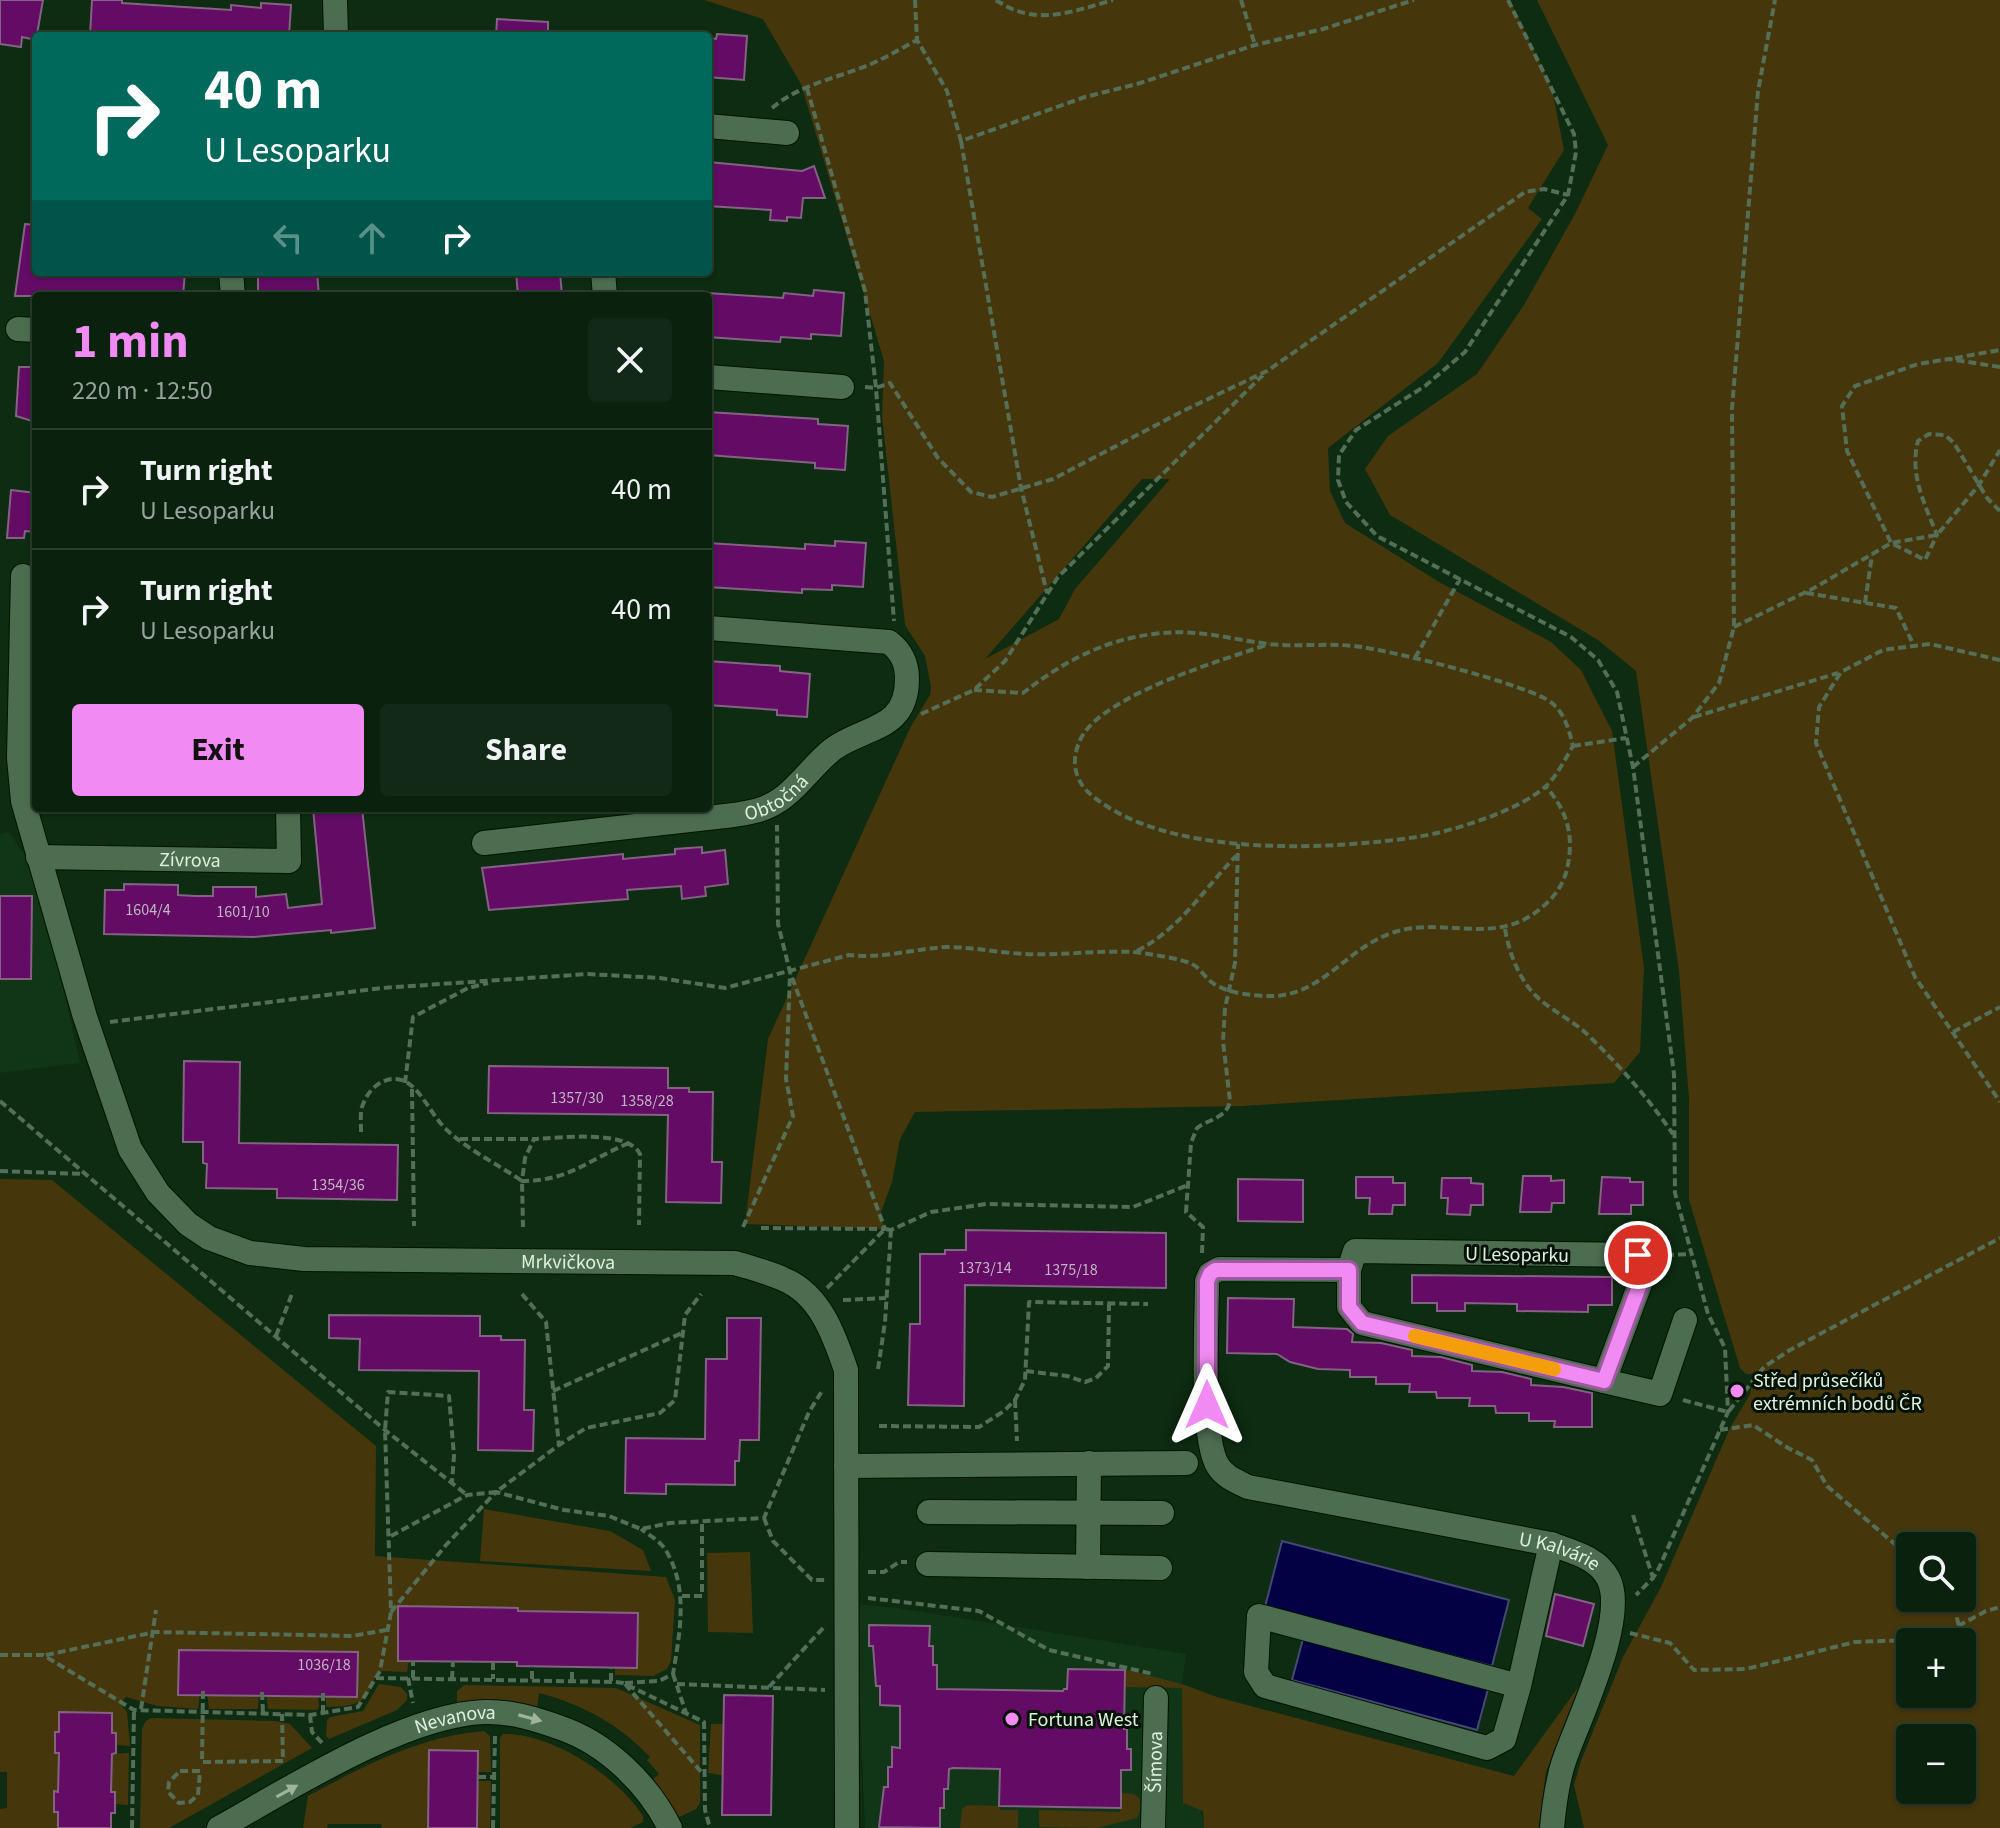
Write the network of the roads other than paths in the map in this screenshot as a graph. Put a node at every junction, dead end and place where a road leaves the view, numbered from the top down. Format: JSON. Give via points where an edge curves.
{"nodes":[{"id":1,"x":335,"y":0,"type":"edge"},
{"id":2,"x":336,"y":32,"type":"edge"},
{"id":3,"x":712,"y":126,"type":"edge"},
{"id":4,"x":787,"y":133,"type":"dead end"},
{"id":5,"x":712,"y":377,"type":"edge"},
{"id":6,"x":842,"y":387,"type":"dead end"},
{"id":7,"x":20,"y":576,"type":"edge"},
{"id":8,"x":712,"y":628,"type":"edge"},
{"id":9,"x":288,"y":812,"type":"edge"},
{"id":10,"x":484,"y":843,"type":"dead end"},
{"id":11,"x":38,"y":857,"type":"junction"},
{"id":12,"x":1349,"y":1270,"type":"junction"},
{"id":13,"x":1685,"y":1320,"type":"dead end"},
{"id":14,"x":1604,"y":1381,"type":"junction"},
{"id":15,"x":1089,"y":1463,"type":"junction"},
{"id":16,"x":1186,"y":1463,"type":"dead end"},
{"id":17,"x":846,"y":1466,"type":"junction"},
{"id":18,"x":929,"y":1512,"type":"dead end"},
{"id":19,"x":1088,"y":1513,"type":"junction"},
{"id":20,"x":1162,"y":1513,"type":"dead end"},
{"id":21,"x":1551,"y":1544,"type":"junction"},
{"id":22,"x":920,"y":1563,"type":"road end"},
{"id":23,"x":1088,"y":1567,"type":"junction"},
{"id":24,"x":1160,"y":1568,"type":"dead end"},
{"id":25,"x":1156,"y":1686,"type":"road end"},
{"id":26,"x":1519,"y":1686,"type":"junction"},
{"id":27,"x":219,"y":1828,"type":"edge"},
{"id":28,"x":670,"y":1828,"type":"edge"},
{"id":29,"x":847,"y":1828,"type":"edge"},
{"id":30,"x":1153,"y":1828,"type":"edge"},
{"id":31,"x":1552,"y":1828,"type":"edge"}],
"edges":[{"from":1,"to":2,"type":"street"},
{"from":3,"to":4,"type":"street"},
{"from":5,"to":6,"type":"street"},
{"from":7,"to":11,"type":"street","name":"Mrkvičkova","via":[[19,758],[23,801]]},
{"from":8,"to":10,"type":"street","name":"Obtočná","via":[[889,642],[905,664],[907,688],[901,706],[890,721],[830,752],[781,799],[761,810]]},
{"from":9,"to":11,"type":"street","name":"Zívrova","via":[[289,861]]},
{"from":11,"to":17,"type":"street","name":"Mrkvičkova","via":[[130,1149],[158,1193],[188,1224],[250,1253],[304,1259],[735,1263],[787,1280],[814,1301],[846,1370]]},
{"from":12,"to":14,"type":"street","via":[[1349,1307],[1362,1323]]},
{"from":12,"to":14,"type":"street","name":"U Lesoparku","via":[[1355,1251],[1638,1255],[1647,1265]]},
{"from":12,"to":21,"type":"street","name":"U Kalvárie","via":[[1219,1269],[1209,1276],[1207,1405],[1210,1449],[1221,1470],[1248,1487]]},
{"from":13,"to":14,"type":"street","via":[[1660,1394]]},
{"from":15,"to":16,"type":"street"},
{"from":15,"to":17,"type":"street"},
{"from":15,"to":19,"type":"street"},
{"from":17,"to":29,"type":"street","name":"Mrkvičkova","via":[[856,1588]]},
{"from":18,"to":19,"type":"street"},
{"from":19,"to":20,"type":"street"},
{"from":19,"to":23,"type":"street"},
{"from":21,"to":26,"type":"street"},
{"from":21,"to":31,"type":"street","name":"U Kalvárie","via":[[1601,1568],[1612,1588],[1614,1610],[1563,1764]]},
{"from":22,"to":23,"type":"street"},
{"from":23,"to":24,"type":"street"},
{"from":25,"to":30,"type":"street","name":"Šímova"},
{"from":26,"to":26,"type":"street","via":[[1504,1739],[1487,1748],[1265,1686],[1256,1672],[1259,1616]]},
{"from":27,"to":28,"type":"street","name":"Nevanova","one_way":true,"via":[[367,1748],[418,1726],[483,1712],[545,1722],[608,1752],[641,1786]]}]}
